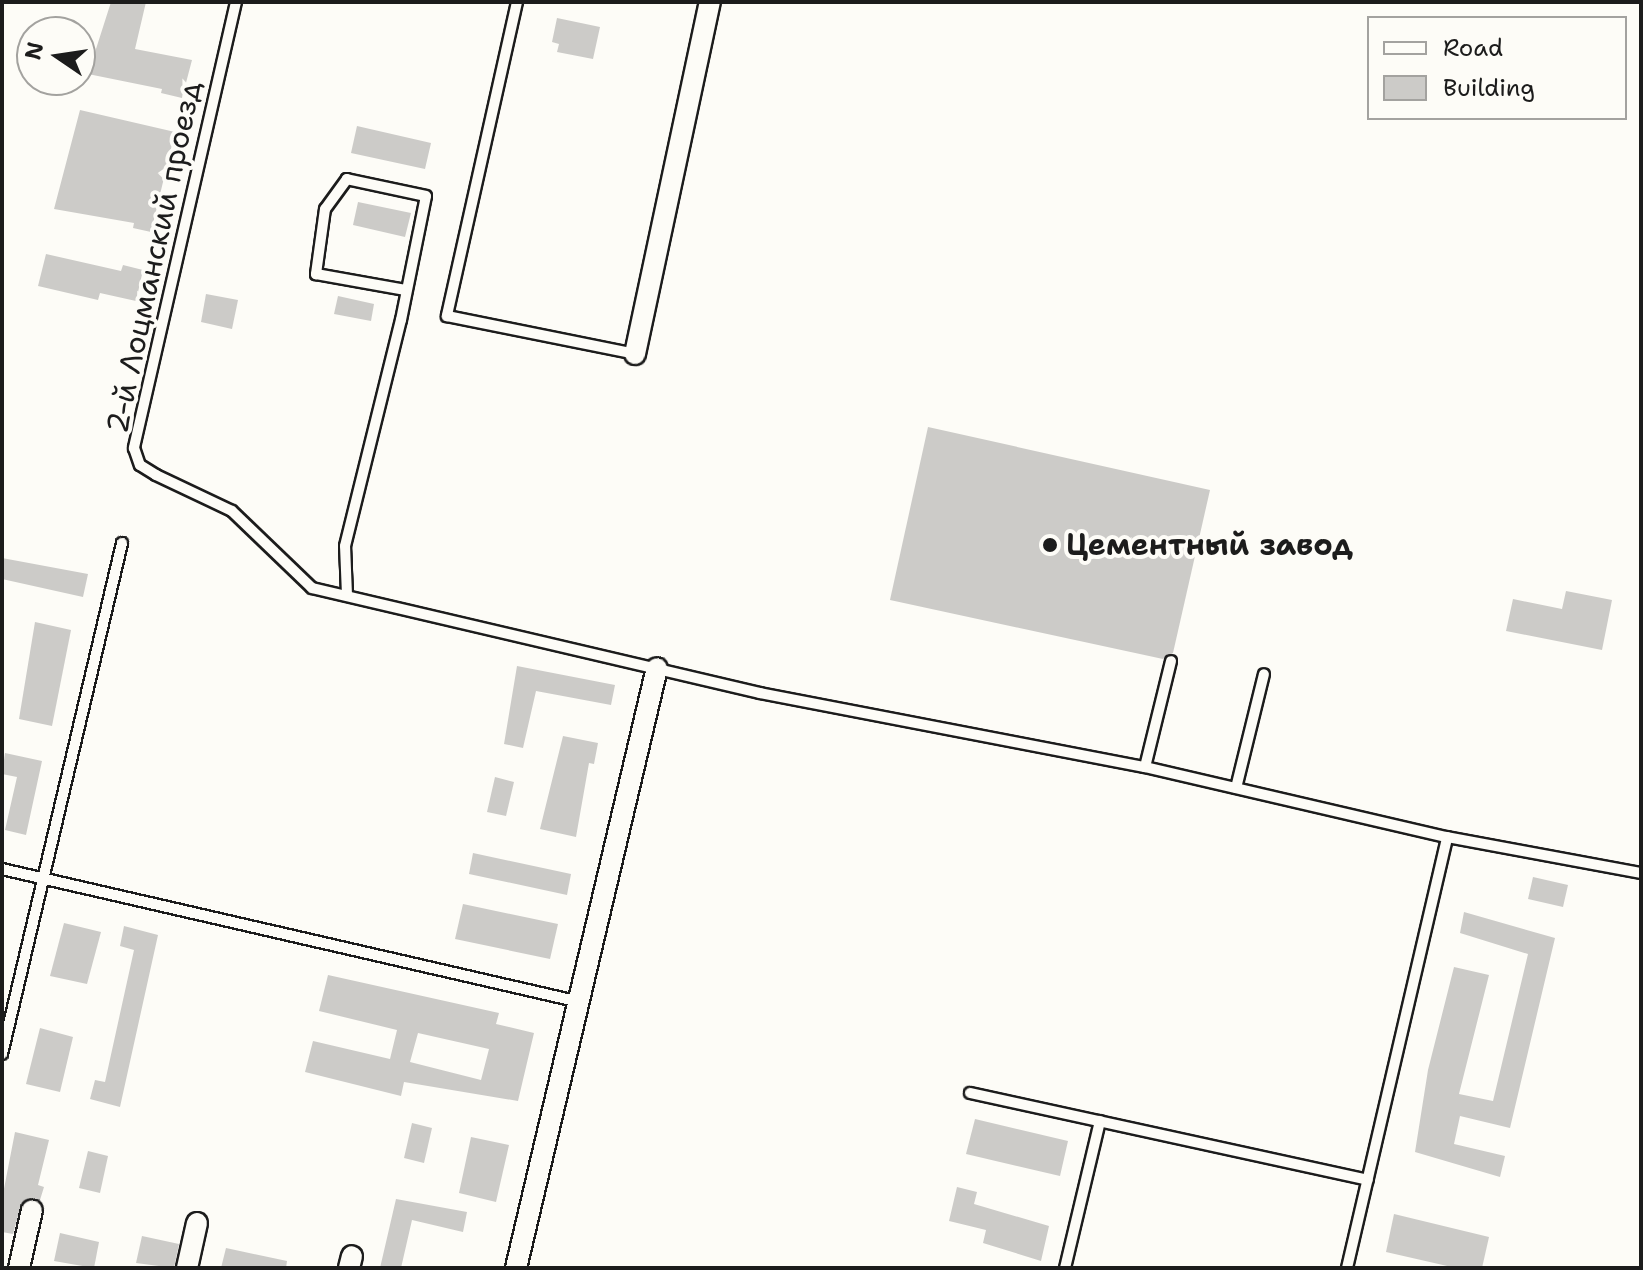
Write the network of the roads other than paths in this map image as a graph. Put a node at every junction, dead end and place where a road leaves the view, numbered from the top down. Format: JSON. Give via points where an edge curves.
{"nodes":[{"id":1,"x":236,"y":2,"type":"edge"},
{"id":2,"x":517,"y":2,"type":"edge"},
{"id":3,"x":710,"y":2,"type":"edge"},
{"id":4,"x":406,"y":290,"type":"junction"},
{"id":5,"x":635,"y":354,"type":"joint"},
{"id":6,"x":122,"y":543,"type":"dead end"},
{"id":7,"x":347,"y":595,"type":"junction"},
{"id":8,"x":1171,"y":661,"type":"dead end"},
{"id":9,"x":657,"y":668,"type":"junction"},
{"id":10,"x":1264,"y":674,"type":"dead end"},
{"id":11,"x":1145,"y":767,"type":"junction"},
{"id":12,"x":1236,"y":788,"type":"junction"},
{"id":13,"x":1447,"y":837,"type":"junction"},
{"id":14,"x":2,"y":869,"type":"edge"},
{"id":15,"x":1641,"y":873,"type":"edge"},
{"id":16,"x":43,"y":878,"type":"junction"},
{"id":17,"x":580,"y":1002,"type":"junction"},
{"id":18,"x":2,"y":1054,"type":"edge"},
{"id":19,"x":970,"y":1093,"type":"dead end"},
{"id":20,"x":1100,"y":1121,"type":"junction"},
{"id":21,"x":1368,"y":1180,"type":"junction"},
{"id":22,"x":32,"y":1210,"type":"dead end"},
{"id":23,"x":197,"y":1223,"type":"dead end"},
{"id":24,"x":19,"y":1268,"type":"edge"},
{"id":25,"x":187,"y":1268,"type":"edge"},
{"id":26,"x":516,"y":1268,"type":"edge"},
{"id":27,"x":1065,"y":1268,"type":"edge"},
{"id":28,"x":1347,"y":1268,"type":"edge"}],
"edges":[{"from":1,"to":7,"type":"lane","name":"2-й Лоцманский проезд","via":[[134,448],[140,465],[232,511],[312,588]]},
{"from":2,"to":5,"type":"lane","via":[[447,316]]},
{"from":3,"to":5,"type":"street"},
{"from":4,"to":4,"type":"lane","via":[[426,196],[347,179],[325,209],[316,274]]},
{"from":4,"to":7,"type":"lane","via":[[345,546]]},
{"from":6,"to":16,"type":"lane"},
{"from":7,"to":9,"type":"lane","name":"2-й Лоцманский проезд"},
{"from":8,"to":11,"type":"lane"},
{"from":9,"to":11,"type":"lane","name":"2-й Лоцманский проезд"},
{"from":9,"to":17,"type":"street"},
{"from":10,"to":12,"type":"lane"},
{"from":11,"to":12,"type":"lane","name":"2-й Лоцманский проезд"},
{"from":12,"to":13,"type":"lane","name":"2-й Лоцманский проезд"},
{"from":13,"to":15,"type":"lane","name":"2-й Лоцманский проезд"},
{"from":13,"to":21,"type":"lane"},
{"from":14,"to":16,"type":"lane"},
{"from":16,"to":17,"type":"lane"},
{"from":16,"to":18,"type":"lane"},
{"from":17,"to":26,"type":"street"},
{"from":19,"to":20,"type":"lane"},
{"from":20,"to":21,"type":"lane"},
{"from":20,"to":27,"type":"lane"},
{"from":21,"to":28,"type":"lane"},
{"from":22,"to":24,"type":"street"},
{"from":23,"to":25,"type":"street"}]}
